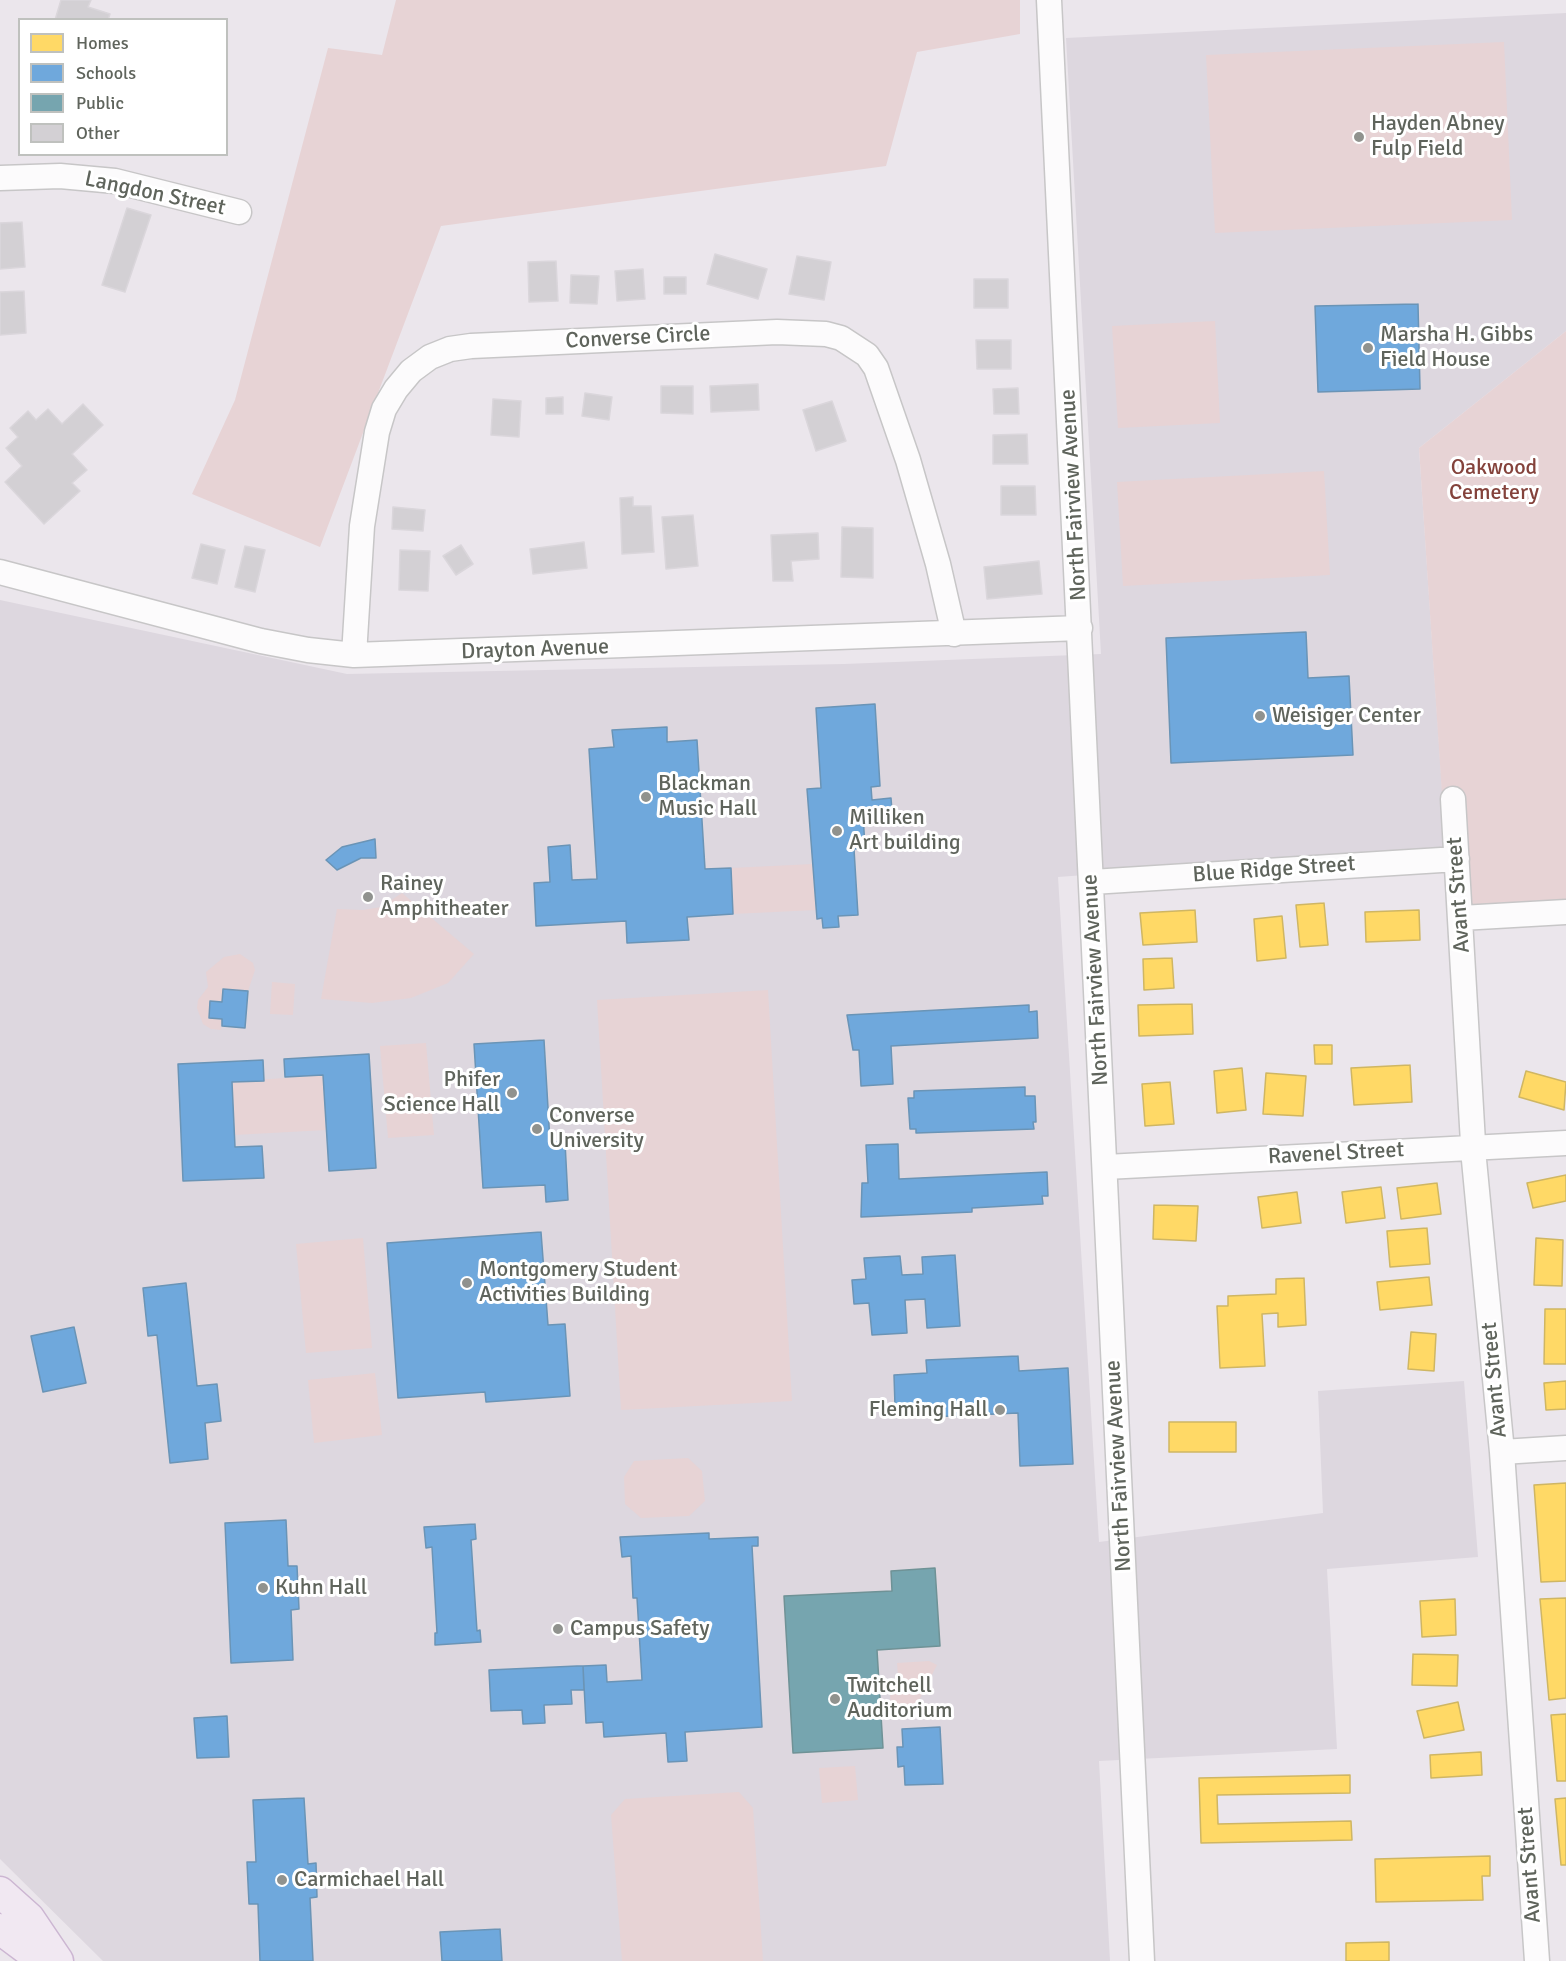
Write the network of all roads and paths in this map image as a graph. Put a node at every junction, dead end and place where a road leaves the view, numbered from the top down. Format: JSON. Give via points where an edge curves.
{"nodes":[{"id":1,"x":1049,"y":0,"type":"edge"},
{"id":2,"x":0,"y":178,"type":"edge"},
{"id":3,"x":239,"y":212,"type":"dead end"},
{"id":4,"x":0,"y":572,"type":"edge"},
{"id":5,"x":1080,"y":628,"type":"junction"},
{"id":6,"x":954,"y":634,"type":"junction"},
{"id":7,"x":354,"y":655,"type":"junction"},
{"id":8,"x":1453,"y":799,"type":"dead end"},
{"id":9,"x":1456,"y":859,"type":"junction"},
{"id":10,"x":1092,"y":882,"type":"junction"},
{"id":11,"x":1566,"y":912,"type":"edge"},
{"id":12,"x":1461,"y":918,"type":"junction"},
{"id":13,"x":1566,"y":1143,"type":"edge"},
{"id":14,"x":1474,"y":1147,"type":"junction"},
{"id":15,"x":1106,"y":1167,"type":"junction"},
{"id":16,"x":1566,"y":1448,"type":"edge"},
{"id":17,"x":1502,"y":1452,"type":"junction"},
{"id":18,"x":0,"y":1892,"type":"edge"},
{"id":19,"x":0,"y":1929,"type":"edge"},
{"id":20,"x":44,"y":1961,"type":"edge"},
{"id":21,"x":58,"y":1961,"type":"edge"},
{"id":22,"x":1142,"y":1961,"type":"edge"},
{"id":23,"x":1537,"y":1961,"type":"edge"}],
"edges":[{"from":1,"to":5,"type":"street","name":"North Fairview Avenue"},
{"from":2,"to":3,"type":"street","name":"Langdon Street","via":[[60,176],[115,181]]},
{"from":4,"to":7,"type":"street","name":"Drayton Avenue","via":[[261,641]]},
{"from":5,"to":6,"type":"street","name":"Drayton Avenue"},
{"from":5,"to":10,"type":"street","name":"North Fairview Avenue"},
{"from":6,"to":7,"type":"street","name":"Drayton Avenue"},
{"from":6,"to":7,"type":"street","name":"Converse Circle","via":[[908,460],[876,368],[867,355],[841,338],[777,332],[471,346],[430,357],[411,371],[384,409],[377,432],[363,526]]},
{"from":8,"to":9,"type":"street","name":"Avant Street"},
{"from":9,"to":10,"type":"street","name":"Blue Ridge Street"},
{"from":9,"to":12,"type":"street","name":"Avant Street"},
{"from":10,"to":15,"type":"street","name":"North Fairview Avenue"},
{"from":11,"to":12,"type":"street"},
{"from":12,"to":14,"type":"street","name":"Avant Street"},
{"from":13,"to":14,"type":"street","name":"Ravenel Street"},
{"from":14,"to":15,"type":"street","name":"Ravenel Street"},
{"from":14,"to":17,"type":"street","name":"Avant Street"},
{"from":15,"to":22,"type":"street","name":"North Fairview Avenue"},
{"from":16,"to":17,"type":"street"},
{"from":17,"to":23,"type":"street","name":"Avant Street"},
{"from":18,"to":21,"type":"main road","via":[[29,1918]]},
{"from":19,"to":20,"type":"main road"}]}
